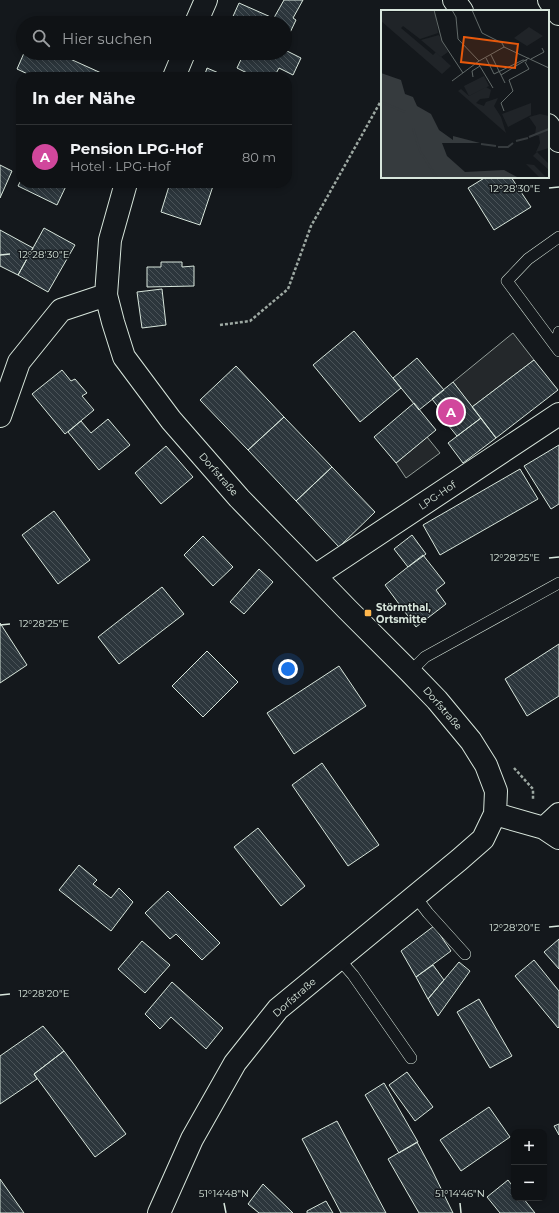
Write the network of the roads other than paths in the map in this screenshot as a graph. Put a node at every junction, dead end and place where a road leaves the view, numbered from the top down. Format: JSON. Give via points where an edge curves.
{"nodes":[{"id":1,"x":206,"y":0,"type":"edge"},
{"id":2,"x":454,"y":0,"type":"edge"},
{"id":3,"x":549,"y":0,"type":"edge"},
{"id":4,"x":461,"y":10,"type":"edge"},
{"id":5,"x":559,"y":14,"type":"edge"},
{"id":6,"x":199,"y":16,"type":"edge"},
{"id":7,"x":181,"y":60,"type":"edge"},
{"id":8,"x":176,"y":72,"type":"edge"},
{"id":9,"x":549,"y":126,"type":"edge"},
{"id":10,"x":559,"y":141,"type":"edge"},
{"id":11,"x":125,"y":188,"type":"edge"},
{"id":12,"x":559,"y":237,"type":"edge"},
{"id":13,"x":106,"y":295,"type":"junction"},
{"id":14,"x":559,"y":332,"type":"edge"},
{"id":15,"x":557,"y":348,"type":"edge"},
{"id":16,"x":559,"y":414,"type":"edge"},
{"id":17,"x":0,"y":416,"type":"edge"},
{"id":18,"x":316,"y":576,"type":"junction"},
{"id":19,"x":559,"y":583,"type":"edge"},
{"id":20,"x":410,"y":672,"type":"junction"},
{"id":21,"x":495,"y":814,"type":"junction"},
{"id":22,"x":554,"y":827,"type":"edge"},
{"id":23,"x":415,"y":896,"type":"junction"},
{"id":24,"x":465,"y":954,"type":"dead end"},
{"id":25,"x":339,"y":959,"type":"junction"},
{"id":26,"x":411,"y":1058,"type":"dead end"},
{"id":27,"x":159,"y":1213,"type":"edge"}],
"edges":[{"from":1,"to":6,"type":"street"},
{"from":2,"to":4,"type":"street"},
{"from":3,"to":5,"type":"street"},
{"from":7,"to":8,"type":"street"},
{"from":9,"to":10,"type":"street"},
{"from":11,"to":13,"type":"street","name":"Dorfstraße","via":[[110,240]]},
{"from":12,"to":15,"type":"lane","via":[[528,259],[507,281]]},
{"from":13,"to":17,"type":"street","via":[[62,310],[19,362]]},
{"from":13,"to":18,"type":"street","name":"Dorfstraße","via":[[124,357],[171,420],[239,498]]},
{"from":14,"to":15,"type":"lane"},
{"from":16,"to":18,"type":"street","name":"LPG-Hof"},
{"from":18,"to":20,"type":"street","name":"Dorfstraße"},
{"from":19,"to":20,"type":"lane","via":[[425,657]]},
{"from":20,"to":21,"type":"street","name":"Dorfstraße","via":[[437,700],[486,765],[496,792]]},
{"from":21,"to":22,"type":"street"},
{"from":21,"to":23,"type":"street","name":"Dorfstraße","via":[[483,839]]},
{"from":23,"to":24,"type":"lane"},
{"from":23,"to":25,"type":"street","name":"Dorfstraße"},
{"from":25,"to":26,"type":"lane"},
{"from":25,"to":27,"type":"street","name":"Dorfstraße","via":[[278,1009],[235,1063],[192,1139]]}]}
